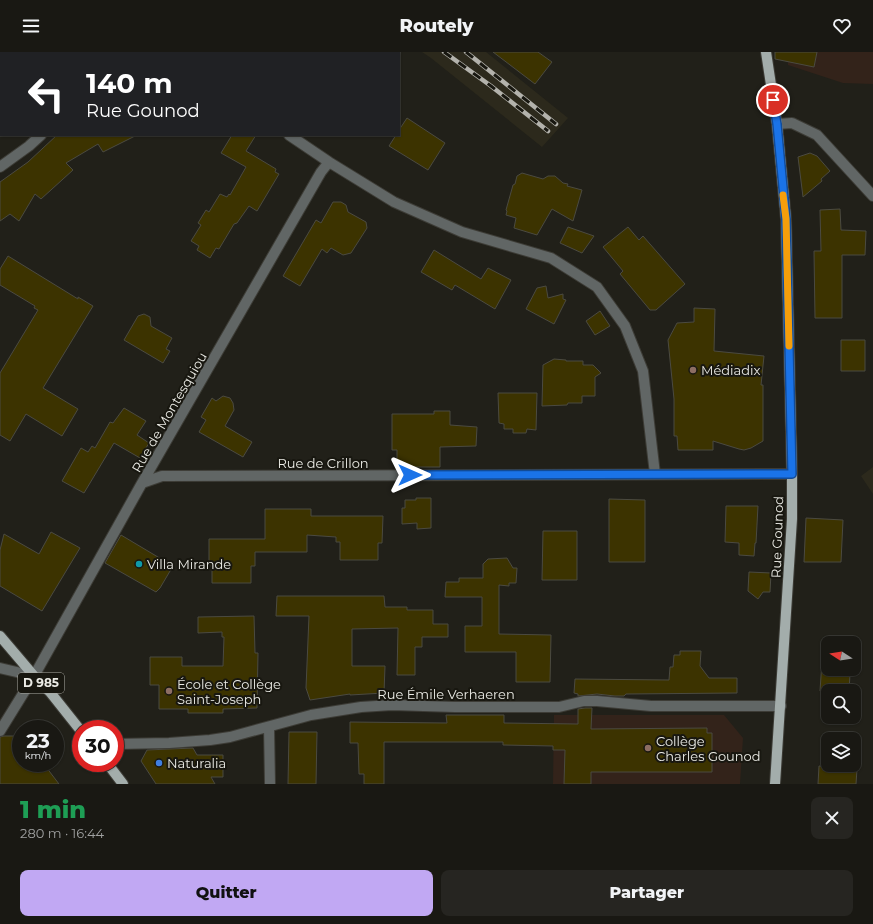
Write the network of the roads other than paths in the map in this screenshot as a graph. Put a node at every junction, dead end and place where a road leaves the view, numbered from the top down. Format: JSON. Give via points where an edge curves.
{"nodes":[{"id":1,"x":766,"y":52,"type":"edge"},
{"id":2,"x":777,"y":124,"type":"junction"},
{"id":3,"x":40,"y":136,"type":"edge"},
{"id":4,"x":290,"y":136,"type":"edge"},
{"id":5,"x":329,"y":162,"type":"junction"},
{"id":6,"x":0,"y":167,"type":"edge"},
{"id":7,"x":873,"y":196,"type":"edge"},
{"id":8,"x":655,"y":474,"type":"junction"},
{"id":9,"x":792,"y":474,"type":"junction"},
{"id":10,"x":142,"y":483,"type":"junction"},
{"id":11,"x":0,"y":636,"type":"edge"},
{"id":12,"x":0,"y":668,"type":"edge"},
{"id":13,"x":34,"y":676,"type":"junction"},
{"id":14,"x":781,"y":706,"type":"junction"},
{"id":15,"x":72,"y":720,"type":"edge"},
{"id":16,"x":269,"y":727,"type":"junction"},
{"id":17,"x":0,"y":731,"type":"edge"},
{"id":18,"x":124,"y":744,"type":"edge"},
{"id":19,"x":114,"y":772,"type":"edge"},
{"id":20,"x":123,"y":784,"type":"edge"},
{"id":21,"x":270,"y":784,"type":"edge"},
{"id":22,"x":775,"y":784,"type":"edge"}],
"edges":[{"from":1,"to":2,"type":"main road","name":"Rue Gounod"},
{"from":2,"to":7,"type":"street","via":[[792,123],[817,135]]},
{"from":2,"to":9,"type":"main road","name":"Rue Gounod","via":[[786,219]]},
{"from":3,"to":6,"type":"street"},
{"from":4,"to":5,"type":"street"},
{"from":5,"to":8,"type":"street","via":[[394,202],[462,232],[551,258],[597,287],[625,326],[643,371]]},
{"from":5,"to":10,"type":"street","name":"Rue de Montesquiou"},
{"from":8,"to":9,"type":"street","name":"Rue de Crillon"},
{"from":8,"to":10,"type":"street","name":"Rue de Crillon","via":[[162,476]]},
{"from":9,"to":14,"type":"main road","name":"Rue Gounod","via":[[792,519]]},
{"from":10,"to":13,"type":"street","name":"Rue de Montesquiou"},
{"from":11,"to":13,"type":"main road","number":"D 985"},
{"from":12,"to":13,"type":"street"},
{"from":13,"to":15,"type":"main road","number":"D 985"},
{"from":13,"to":17,"type":"street","name":"Rue de Montesquiou"},
{"from":14,"to":16,"type":"street","name":"Rue Émile Verhaeren","via":[[651,706],[597,700],[559,706],[392,705],[338,710]]},
{"from":14,"to":22,"type":"main road","name":"Rue Gounod"},
{"from":16,"to":18,"type":"street","name":"Rue Émile Verhaeren","via":[[210,740]]},
{"from":16,"to":21,"type":"street"},
{"from":19,"to":20,"type":"main road"}]}
